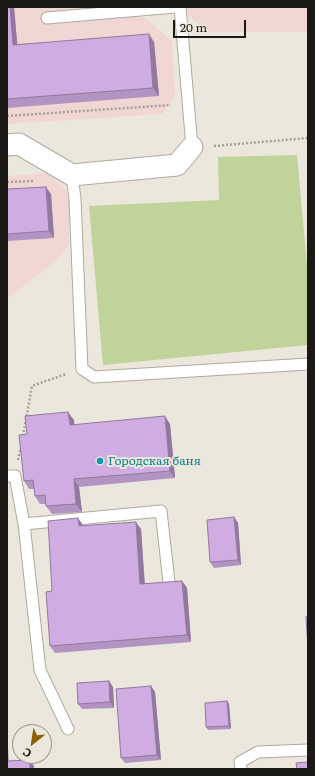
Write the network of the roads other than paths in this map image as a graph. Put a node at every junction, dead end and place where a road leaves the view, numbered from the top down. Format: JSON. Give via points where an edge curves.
{"nodes":[{"id":1,"x":175,"y":7,"type":"edge"},
{"id":2,"x":180,"y":7,"type":"edge"},
{"id":3,"x":47,"y":18,"type":"dead end"},
{"id":4,"x":7,"y":145,"type":"edge"},
{"id":5,"x":192,"y":147,"type":"joint"},
{"id":6,"x":72,"y":175,"type":"junction"},
{"id":7,"x":308,"y":364,"type":"edge"},
{"id":8,"x":11,"y":476,"type":"edge"},
{"id":9,"x":24,"y":524,"type":"junction"},
{"id":10,"x":169,"y":582,"type":"edge"},
{"id":11,"x":68,"y":729,"type":"dead end"},
{"id":12,"x":308,"y":750,"type":"edge"},
{"id":13,"x":241,"y":769,"type":"edge"}],
"edges":[{"from":1,"to":3,"type":"lane"},
{"from":2,"to":5,"type":"lane"},
{"from":4,"to":6,"type":"street","via":[[19,144]]},
{"from":5,"to":6,"type":"street","via":[[177,165]]},
{"from":6,"to":7,"type":"lane","via":[[82,369],[94,377]]},
{"from":8,"to":9,"type":"lane"},
{"from":9,"to":10,"type":"lane","via":[[161,511]]},
{"from":9,"to":11,"type":"lane","via":[[40,670]]},
{"from":12,"to":13,"type":"lane","via":[[258,752],[240,762]]}]}
